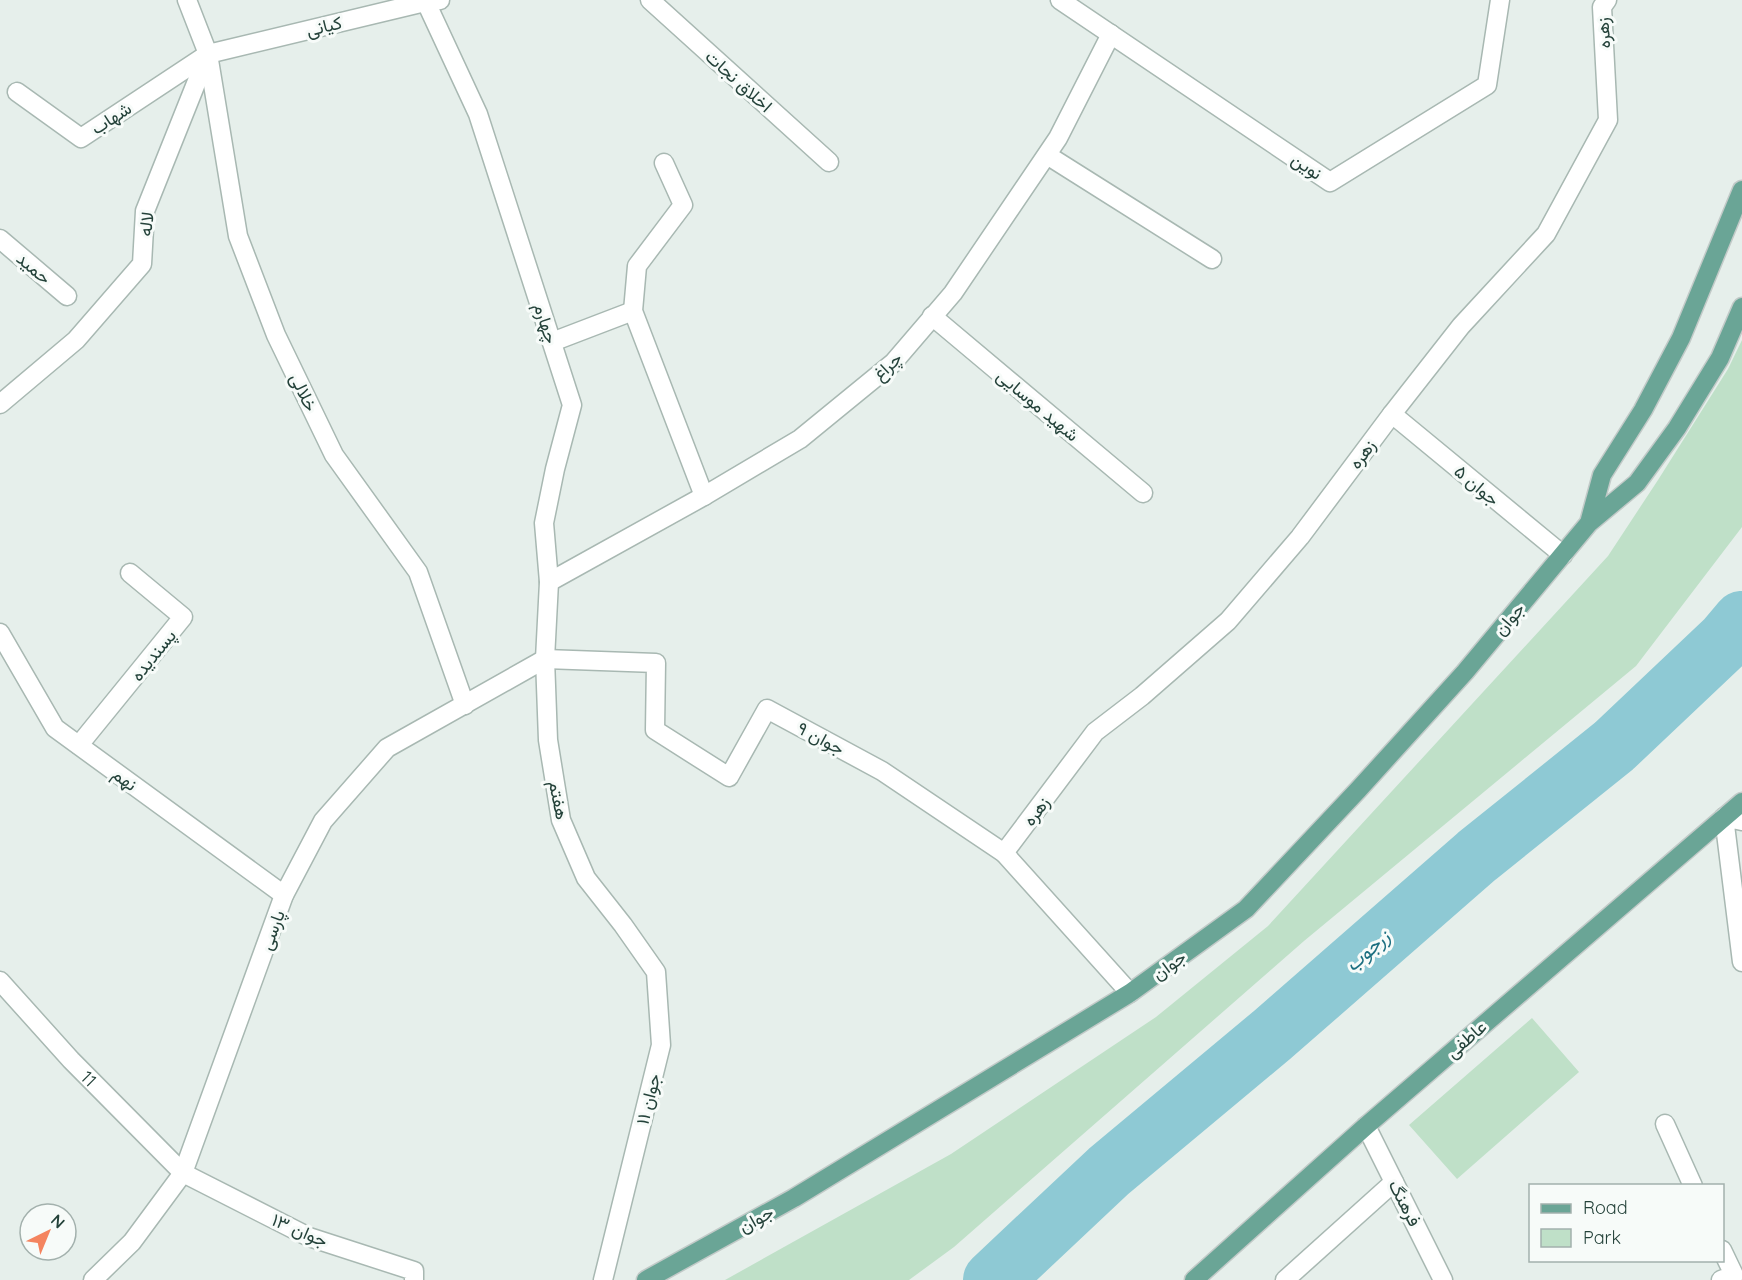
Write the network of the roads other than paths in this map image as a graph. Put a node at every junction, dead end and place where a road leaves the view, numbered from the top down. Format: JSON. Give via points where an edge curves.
{"nodes":[{"id":1,"x":187,"y":0,"type":"edge"},
{"id":2,"x":430,"y":0,"type":"edge"},
{"id":3,"x":650,"y":0,"type":"edge"},
{"id":4,"x":1060,"y":0,"type":"edge"},
{"id":5,"x":1500,"y":0,"type":"edge"},
{"id":6,"x":1607,"y":0,"type":"edge"},
{"id":7,"x":1111,"y":34,"type":"junction"},
{"id":8,"x":208,"y":54,"type":"junction"},
{"id":9,"x":17,"y":92,"type":"dead end"},
{"id":10,"x":1047,"y":155,"type":"junction"},
{"id":11,"x":829,"y":162,"type":"dead end"},
{"id":12,"x":664,"y":163,"type":"dead end"},
{"id":13,"x":1742,"y":190,"type":"edge"},
{"id":14,"x":0,"y":239,"type":"edge"},
{"id":15,"x":1212,"y":259,"type":"dead end"},
{"id":16,"x":67,"y":296,"type":"dead end"},
{"id":17,"x":1742,"y":307,"type":"edge"},
{"id":18,"x":633,"y":311,"type":"junction"},
{"id":19,"x":932,"y":316,"type":"junction"},
{"id":20,"x":552,"y":342,"type":"junction"},
{"id":21,"x":0,"y":405,"type":"edge"},
{"id":22,"x":1392,"y":414,"type":"junction"},
{"id":23,"x":1143,"y":493,"type":"dead end"},
{"id":24,"x":704,"y":495,"type":"junction"},
{"id":25,"x":1589,"y":523,"type":"junction"},
{"id":26,"x":1563,"y":555,"type":"junction"},
{"id":27,"x":130,"y":573,"type":"dead end"},
{"id":28,"x":549,"y":582,"type":"junction"},
{"id":29,"x":0,"y":633,"type":"edge"},
{"id":30,"x":545,"y":659,"type":"junction"},
{"id":31,"x":465,"y":705,"type":"junction"},
{"id":32,"x":79,"y":745,"type":"junction"},
{"id":33,"x":1742,"y":802,"type":"edge"},
{"id":34,"x":1733,"y":819,"type":"edge"},
{"id":35,"x":1004,"y":853,"type":"junction"},
{"id":36,"x":284,"y":895,"type":"junction"},
{"id":37,"x":623,"y":925,"type":"joint"},
{"id":38,"x":1742,"y":962,"type":"edge"},
{"id":39,"x":0,"y":981,"type":"edge"},
{"id":40,"x":1130,"y":993,"type":"junction"},
{"id":41,"x":1665,"y":1124,"type":"dead end"},
{"id":42,"x":1366,"y":1126,"type":"junction"},
{"id":43,"x":183,"y":1173,"type":"junction"},
{"id":44,"x":1394,"y":1182,"type":"junction"},
{"id":45,"x":1693,"y":1184,"type":"edge"},
{"id":46,"x":1724,"y":1254,"type":"edge"},
{"id":47,"x":93,"y":1280,"type":"edge"},
{"id":48,"x":414,"y":1280,"type":"edge"},
{"id":49,"x":603,"y":1280,"type":"edge"},
{"id":50,"x":646,"y":1280,"type":"edge"},
{"id":51,"x":1194,"y":1280,"type":"edge"},
{"id":52,"x":1285,"y":1280,"type":"edge"},
{"id":53,"x":1443,"y":1280,"type":"edge"},
{"id":54,"x":1721,"y":1280,"type":"edge"}],
"edges":[{"from":1,"to":8,"type":"street"},
{"from":2,"to":8,"type":"street","name":"کیانی"},
{"from":2,"to":20,"type":"street","name":"چهارم","via":[[478,114]]},
{"from":3,"to":11,"type":"street","name":"اخلاق نجات"},
{"from":4,"to":7,"type":"street","name":"نوین"},
{"from":5,"to":7,"type":"street","name":"نوین","via":[[1487,85],[1330,182]]},
{"from":6,"to":22,"type":"street","name":"زهره","via":[[1602,7],[1608,120],[1546,234],[1461,326]]},
{"from":7,"to":10,"type":"street","name":"چراغ"},
{"from":8,"to":9,"type":"street","name":"شهاب","via":[[81,138]]},
{"from":8,"to":21,"type":"street","name":"لاله","via":[[145,211],[142,264],[76,340]]},
{"from":8,"to":31,"type":"street","name":"خلالی","via":[[238,236],[272,324],[334,455],[418,572]]},
{"from":10,"to":15,"type":"street"},
{"from":10,"to":19,"type":"street","name":"چراغ","via":[[953,293]]},
{"from":12,"to":18,"type":"street","via":[[684,205],[637,266]]},
{"from":13,"to":25,"type":"main road","name":"جوان","via":[[1682,338],[1602,475]]},
{"from":14,"to":16,"type":"street","name":"حمید"},
{"from":17,"to":25,"type":"main road","name":"جوان","via":[[1720,358],[1677,428],[1637,483]]},
{"from":18,"to":20,"type":"street"},
{"from":18,"to":24,"type":"street"},
{"from":19,"to":23,"type":"street","name":"شهید موسایی"},
{"from":19,"to":24,"type":"street","name":"چراغ","via":[[893,363],[800,439]]},
{"from":20,"to":28,"type":"street","name":"چهارم","via":[[572,405],[544,523]]},
{"from":22,"to":26,"type":"street","name":"جوان ۵"},
{"from":22,"to":35,"type":"street","name":"زهره","via":[[1300,537],[1228,621],[1095,732]]},
{"from":24,"to":28,"type":"street","name":"چراغ"},
{"from":25,"to":26,"type":"main road","name":"جوان"},
{"from":26,"to":40,"type":"main road","name":"جوان","via":[[1465,672],[1246,909]]},
{"from":27,"to":32,"type":"street","name":"پسندیده","via":[[183,617]]},
{"from":28,"to":30,"type":"street","name":"چهارم"},
{"from":29,"to":32,"type":"street","name":"نهم","via":[[55,728]]},
{"from":30,"to":31,"type":"street","name":"پارسی"},
{"from":30,"to":35,"type":"street","name":"جوان ۹","via":[[656,663],[655,730],[729,777],[767,709],[882,771]]},
{"from":30,"to":37,"type":"street","name":"هفتم","via":[[548,740],[561,820],[586,878]]},
{"from":31,"to":36,"type":"street","name":"پارسی","via":[[387,748],[323,821]]},
{"from":32,"to":36,"type":"street","name":"نهم"},
{"from":33,"to":34,"type":"main road","name":"عاطفی"},
{"from":34,"to":38,"type":"street"},
{"from":34,"to":42,"type":"main road","name":"عاطفی"},
{"from":35,"to":40,"type":"street","name":"جوان ۹"},
{"from":36,"to":43,"type":"street","name":"پارسی"},
{"from":37,"to":49,"type":"street","name":"جوان ۱۱","via":[[656,972],[661,1045]]},
{"from":39,"to":43,"type":"street","name":"11","via":[[70,1060]]},
{"from":40,"to":50,"type":"main road","name":"جوان","via":[[794,1198]]},
{"from":41,"to":45,"type":"street"},
{"from":42,"to":44,"type":"street","name":"فرهنگ"},
{"from":42,"to":51,"type":"main road","name":"عاطفی"},
{"from":43,"to":47,"type":"street","name":"پارسی","via":[[132,1242]]},
{"from":43,"to":48,"type":"street","name":"جوان ۱۳","via":[[309,1237],[414,1271]]},
{"from":44,"to":52,"type":"street"},
{"from":44,"to":53,"type":"street","name":"فرهنگ"},
{"from":46,"to":54,"type":"street","via":[[1734,1275]]}]}
